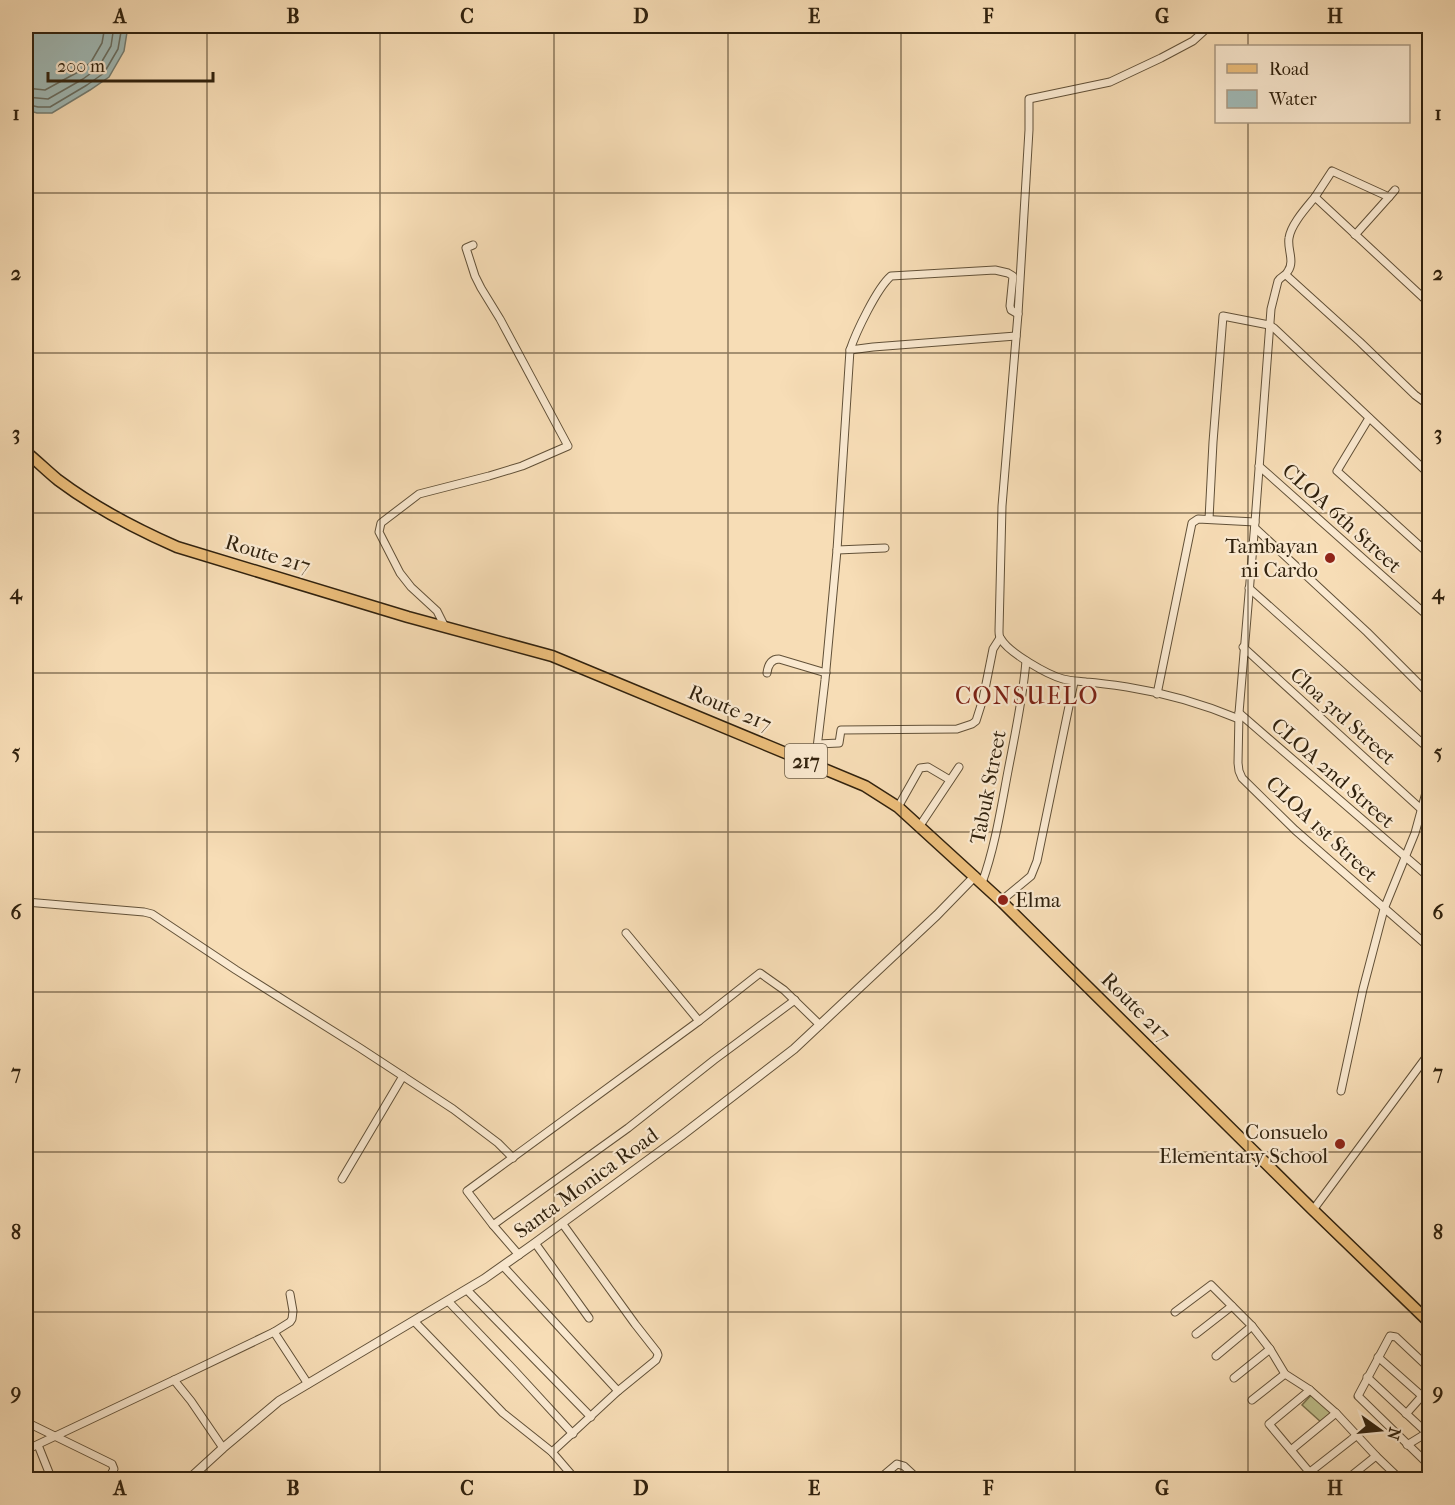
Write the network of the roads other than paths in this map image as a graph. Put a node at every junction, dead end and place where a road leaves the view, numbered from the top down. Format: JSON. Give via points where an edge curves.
{"nodes":[{"id":1,"x":1204,"y":31,"type":"dead end"},
{"id":2,"x":1395,"y":190,"type":"dead end"},
{"id":3,"x":1315,"y":197,"type":"junction"},
{"id":4,"x":1389,"y":197,"type":"junction"},
{"id":5,"x":1355,"y":235,"type":"junction"},
{"id":6,"x":473,"y":245,"type":"dead end"},
{"id":7,"x":1286,"y":274,"type":"junction"},
{"id":8,"x":1430,"y":304,"type":"edge"},
{"id":9,"x":1018,"y":314,"type":"junction"},
{"id":10,"x":1269,"y":325,"type":"junction"},
{"id":11,"x":1017,"y":336,"type":"junction"},
{"id":12,"x":850,"y":350,"type":"junction"},
{"id":13,"x":1430,"y":406,"type":"edge"},
{"id":14,"x":1369,"y":417,"type":"junction"},
{"id":15,"x":26,"y":452,"type":"edge"},
{"id":16,"x":1259,"y":466,"type":"junction"},
{"id":17,"x":1430,"y":475,"type":"edge"},
{"id":18,"x":1209,"y":519,"type":"junction"},
{"id":19,"x":1255,"y":525,"type":"junction"},
{"id":20,"x":885,"y":548,"type":"dead end"},
{"id":21,"x":837,"y":550,"type":"junction"},
{"id":22,"x":1430,"y":555,"type":"edge"},
{"id":23,"x":1249,"y":588,"type":"junction"},
{"id":24,"x":1430,"y":618,"type":"edge"},
{"id":25,"x":445,"y":627,"type":"junction"},
{"id":26,"x":1000,"y":638,"type":"junction"},
{"id":27,"x":1244,"y":647,"type":"junction"},
{"id":28,"x":1026,"y":661,"type":"junction"},
{"id":29,"x":767,"y":673,"type":"dead end"},
{"id":30,"x":826,"y":674,"type":"junction"},
{"id":31,"x":1074,"y":682,"type":"junction"},
{"id":32,"x":1157,"y":694,"type":"junction"},
{"id":33,"x":1430,"y":695,"type":"edge"},
{"id":34,"x":1239,"y":716,"type":"junction"},
{"id":35,"x":818,"y":744,"type":"junction"},
{"id":36,"x":1430,"y":750,"type":"edge"},
{"id":37,"x":815,"y":765,"type":"junction"},
{"id":38,"x":959,"y":767,"type":"dead end"},
{"id":39,"x":1430,"y":778,"type":"edge"},
{"id":40,"x":950,"y":780,"type":"junction"},
{"id":41,"x":898,"y":807,"type":"junction"},
{"id":42,"x":1421,"y":809,"type":"junction"},
{"id":43,"x":919,"y":826,"type":"junction"},
{"id":44,"x":1405,"y":857,"type":"junction"},
{"id":45,"x":1430,"y":878,"type":"edge"},
{"id":46,"x":979,"y":880,"type":"junction"},
{"id":47,"x":1001,"y":901,"type":"junction"},
{"id":48,"x":26,"y":902,"type":"edge"},
{"id":49,"x":1384,"y":909,"type":"junction"},
{"id":50,"x":626,"y":933,"type":"dead end"},
{"id":51,"x":1430,"y":948,"type":"edge"},
{"id":52,"x":795,"y":1000,"type":"junction"},
{"id":53,"x":699,"y":1021,"type":"junction"},
{"id":54,"x":820,"y":1025,"type":"junction"},
{"id":55,"x":1430,"y":1052,"type":"edge"},
{"id":56,"x":403,"y":1076,"type":"junction"},
{"id":57,"x":1341,"y":1091,"type":"dead end"},
{"id":58,"x":513,"y":1158,"type":"junction"},
{"id":59,"x":342,"y":1179,"type":"dead end"},
{"id":60,"x":1313,"y":1210,"type":"junction"},
{"id":61,"x":562,"y":1223,"type":"junction"},
{"id":62,"x":493,"y":1225,"type":"junction"},
{"id":63,"x":535,"y":1243,"type":"junction"},
{"id":64,"x":519,"y":1255,"type":"junction"},
{"id":65,"x":503,"y":1266,"type":"junction"},
{"id":66,"x":467,"y":1290,"type":"junction"},
{"id":67,"x":290,"y":1294,"type":"dead end"},
{"id":68,"x":448,"y":1301,"type":"junction"},
{"id":69,"x":1232,"y":1306,"type":"junction"},
{"id":70,"x":1175,"y":1312,"type":"dead end"},
{"id":71,"x":589,"y":1318,"type":"dead end"},
{"id":72,"x":414,"y":1321,"type":"junction"},
{"id":73,"x":1430,"y":1323,"type":"edge"},
{"id":74,"x":1252,"y":1326,"type":"junction"},
{"id":75,"x":274,"y":1332,"type":"junction"},
{"id":76,"x":1196,"y":1334,"type":"dead end"},
{"id":77,"x":1270,"y":1349,"type":"junction"},
{"id":78,"x":1216,"y":1356,"type":"dead end"},
{"id":79,"x":1378,"y":1357,"type":"junction"},
{"id":80,"x":1430,"y":1369,"type":"edge"},
{"id":81,"x":1285,"y":1374,"type":"junction"},
{"id":82,"x":1367,"y":1377,"type":"junction"},
{"id":83,"x":1234,"y":1378,"type":"dead end"},
{"id":84,"x":174,"y":1380,"type":"junction"},
{"id":85,"x":308,"y":1384,"type":"junction"},
{"id":86,"x":1430,"y":1387,"type":"edge"},
{"id":87,"x":1310,"y":1390,"type":"junction"},
{"id":88,"x":618,"y":1391,"type":"junction"},
{"id":89,"x":1422,"y":1396,"type":"junction"},
{"id":90,"x":1252,"y":1400,"type":"dead end"},
{"id":91,"x":1336,"y":1413,"type":"junction"},
{"id":92,"x":1407,"y":1414,"type":"junction"},
{"id":93,"x":591,"y":1417,"type":"junction"},
{"id":94,"x":26,"y":1422,"type":"edge"},
{"id":95,"x":1428,"y":1432,"type":"edge"},
{"id":96,"x":573,"y":1434,"type":"junction"},
{"id":97,"x":1356,"y":1436,"type":"junction"},
{"id":98,"x":54,"y":1437,"type":"junction"},
{"id":99,"x":38,"y":1445,"type":"junction"},
{"id":100,"x":1407,"y":1445,"type":"junction"},
{"id":101,"x":223,"y":1448,"type":"junction"},
{"id":102,"x":26,"y":1450,"type":"edge"},
{"id":103,"x":1291,"y":1450,"type":"junction"},
{"id":104,"x":552,"y":1452,"type":"junction"},
{"id":105,"x":1376,"y":1456,"type":"junction"},
{"id":106,"x":1428,"y":1461,"type":"edge"},
{"id":107,"x":1310,"y":1472,"type":"junction"},
{"id":108,"x":1398,"y":1478,"type":"edge"},
{"id":109,"x":52,"y":1479,"type":"edge"},
{"id":110,"x":105,"y":1479,"type":"edge"},
{"id":111,"x":188,"y":1479,"type":"edge"},
{"id":112,"x":576,"y":1479,"type":"edge"},
{"id":113,"x":878,"y":1479,"type":"edge"},
{"id":114,"x":919,"y":1479,"type":"edge"},
{"id":115,"x":1316,"y":1479,"type":"edge"},
{"id":116,"x":1346,"y":1479,"type":"edge"}],
"edges":[{"from":1,"to":9,"type":"street","via":[[1161,58],[1110,82],[1029,99]]},
{"from":2,"to":4,"type":"street"},
{"from":3,"to":4,"type":"street","via":[[1332,171]]},
{"from":3,"to":5,"type":"street"},
{"from":3,"to":7,"type":"street","via":[[1291,230],[1291,265]]},
{"from":4,"to":5,"type":"street"},
{"from":5,"to":8,"type":"street"},
{"from":6,"to":25,"type":"street","via":[[466,248],[475,276],[568,446],[522,466],[419,494],[381,523],[379,532],[400,573],[437,611]]},
{"from":7,"to":10,"type":"street","via":[[1278,281]]},
{"from":7,"to":13,"type":"street"},
{"from":9,"to":11,"type":"street"},
{"from":9,"to":12,"type":"street","via":[[1010,306],[1013,276],[1008,273],[995,270],[891,276],[881,287]]},
{"from":10,"to":14,"type":"street"},
{"from":10,"to":16,"type":"street"},
{"from":10,"to":18,"type":"street","via":[[1224,316]]},
{"from":11,"to":12,"type":"street"},
{"from":11,"to":26,"type":"street","via":[[1002,506]]},
{"from":12,"to":21,"type":"street"},
{"from":14,"to":17,"type":"street"},
{"from":14,"to":22,"type":"street","via":[[1337,471]]},
{"from":15,"to":25,"type":"main road","name":"Route 217","number":"217","via":[[58,480],[103,510],[177,547]]},
{"from":16,"to":19,"type":"street"},
{"from":16,"to":24,"type":"street","name":"CLOA 6th Street"},
{"from":18,"to":19,"type":"street"},
{"from":18,"to":32,"type":"street","via":[[1192,523]]},
{"from":19,"to":23,"type":"street"},
{"from":19,"to":33,"type":"street"},
{"from":20,"to":21,"type":"street"},
{"from":21,"to":30,"type":"street"},
{"from":23,"to":27,"type":"street"},
{"from":23,"to":36,"type":"street"},
{"from":25,"to":37,"type":"main road","name":"Route 217","number":"217","via":[[552,656]]},
{"from":26,"to":28,"type":"street"},
{"from":26,"to":35,"type":"street","via":[[993,649],[981,708],[972,724],[957,729],[841,730],[839,743]]},
{"from":27,"to":34,"type":"street"},
{"from":27,"to":42,"type":"street","name":"Cloa 3rd Street"},
{"from":28,"to":31,"type":"street"},
{"from":28,"to":46,"type":"street","name":"Tabuk Street","via":[[990,861]]},
{"from":29,"to":30,"type":"street","via":[[772,660],[779,659]]},
{"from":30,"to":35,"type":"street"},
{"from":31,"to":32,"type":"street"},
{"from":31,"to":47,"type":"street","via":[[1037,861],[1031,876]]},
{"from":32,"to":34,"type":"street"},
{"from":34,"to":44,"type":"street","name":"CLOA 2nd Street"},
{"from":34,"to":49,"type":"street","name":"CLOA 1st Street","via":[[1237,753],[1242,778]]},
{"from":35,"to":37,"type":"street"},
{"from":37,"to":41,"type":"main road","name":"Route 217","number":"217","via":[[865,786]]},
{"from":38,"to":40,"type":"street"},
{"from":39,"to":42,"type":"street"},
{"from":40,"to":41,"type":"street","via":[[928,767],[920,768]]},
{"from":40,"to":43,"type":"street"},
{"from":41,"to":43,"type":"main road","name":"Route 217","number":"217"},
{"from":42,"to":44,"type":"street"},
{"from":43,"to":46,"type":"main road","name":"Route 217","number":"217"},
{"from":44,"to":45,"type":"street","name":"CLOA 2nd Street"},
{"from":44,"to":49,"type":"street"},
{"from":46,"to":47,"type":"main road","name":"Route 217","number":"217"},
{"from":46,"to":54,"type":"street","name":"Santa Monica Road"},
{"from":47,"to":60,"type":"main road","name":"Route 217","number":"217"},
{"from":48,"to":56,"type":"street","via":[[152,914]]},
{"from":49,"to":51,"type":"street","name":"CLOA 1st Street"},
{"from":49,"to":57,"type":"street"},
{"from":50,"to":53,"type":"street"},
{"from":52,"to":53,"type":"street","via":[[760,973]]},
{"from":52,"to":54,"type":"street"},
{"from":52,"to":62,"type":"street"},
{"from":53,"to":58,"type":"street"},
{"from":54,"to":61,"type":"street","name":"Santa Monica Road","via":[[681,1136]]},
{"from":55,"to":60,"type":"street"},
{"from":56,"to":58,"type":"street","via":[[453,1109]]},
{"from":56,"to":59,"type":"street"},
{"from":58,"to":62,"type":"street","via":[[467,1191]]},
{"from":60,"to":73,"type":"main road","name":"Route 217","number":"217"},
{"from":61,"to":63,"type":"street","name":"Santa Monica Road"},
{"from":61,"to":88,"type":"street","via":[[657,1352],[657,1360]]},
{"from":62,"to":64,"type":"street"},
{"from":63,"to":64,"type":"street","name":"Santa Monica Road"},
{"from":63,"to":71,"type":"street"},
{"from":64,"to":65,"type":"street","name":"Santa Monica Road"},
{"from":65,"to":66,"type":"street","name":"Santa Monica Road"},
{"from":65,"to":88,"type":"street"},
{"from":66,"to":68,"type":"street","name":"Santa Monica Road"},
{"from":66,"to":93,"type":"street"},
{"from":67,"to":75,"type":"street","via":[[292,1319]]},
{"from":68,"to":72,"type":"street","name":"Santa Monica Road"},
{"from":68,"to":96,"type":"street"},
{"from":69,"to":70,"type":"street","via":[[1211,1285]]},
{"from":69,"to":74,"type":"street"},
{"from":69,"to":76,"type":"street"},
{"from":72,"to":85,"type":"street","name":"Santa Monica Road"},
{"from":72,"to":104,"type":"street","via":[[503,1413]]},
{"from":74,"to":77,"type":"street"},
{"from":74,"to":78,"type":"street"},
{"from":75,"to":84,"type":"street"},
{"from":75,"to":85,"type":"street"},
{"from":77,"to":81,"type":"street"},
{"from":77,"to":83,"type":"street"},
{"from":79,"to":80,"type":"street","via":[[1392,1336]]},
{"from":79,"to":82,"type":"street"},
{"from":79,"to":89,"type":"street"},
{"from":81,"to":87,"type":"street"},
{"from":81,"to":90,"type":"street"},
{"from":82,"to":92,"type":"street"},
{"from":82,"to":100,"type":"street","via":[[1358,1396]]},
{"from":84,"to":98,"type":"street"},
{"from":84,"to":101,"type":"street"},
{"from":85,"to":101,"type":"street","name":"Santa Monica Road","via":[[279,1401]]},
{"from":86,"to":89,"type":"street"},
{"from":87,"to":91,"type":"street"},
{"from":87,"to":103,"type":"street","via":[[1269,1424]]},
{"from":88,"to":93,"type":"street"},
{"from":89,"to":92,"type":"street"},
{"from":91,"to":97,"type":"street"},
{"from":91,"to":103,"type":"street"},
{"from":92,"to":95,"type":"street"},
{"from":93,"to":96,"type":"street"},
{"from":94,"to":98,"type":"street"},
{"from":95,"to":100,"type":"street"},
{"from":96,"to":104,"type":"street"},
{"from":97,"to":105,"type":"street"},
{"from":97,"to":107,"type":"street"},
{"from":98,"to":99,"type":"street"},
{"from":98,"to":110,"type":"street","via":[[112,1464],[114,1469]]},
{"from":99,"to":102,"type":"street"},
{"from":99,"to":109,"type":"street"},
{"from":100,"to":106,"type":"street"},
{"from":101,"to":111,"type":"street","name":"Santa Monica Road"},
{"from":103,"to":107,"type":"street"},
{"from":104,"to":112,"type":"street"},
{"from":105,"to":108,"type":"street"},
{"from":105,"to":116,"type":"street"},
{"from":107,"to":115,"type":"street"},
{"from":113,"to":114,"type":"street","via":[[897,1464]]}]}
